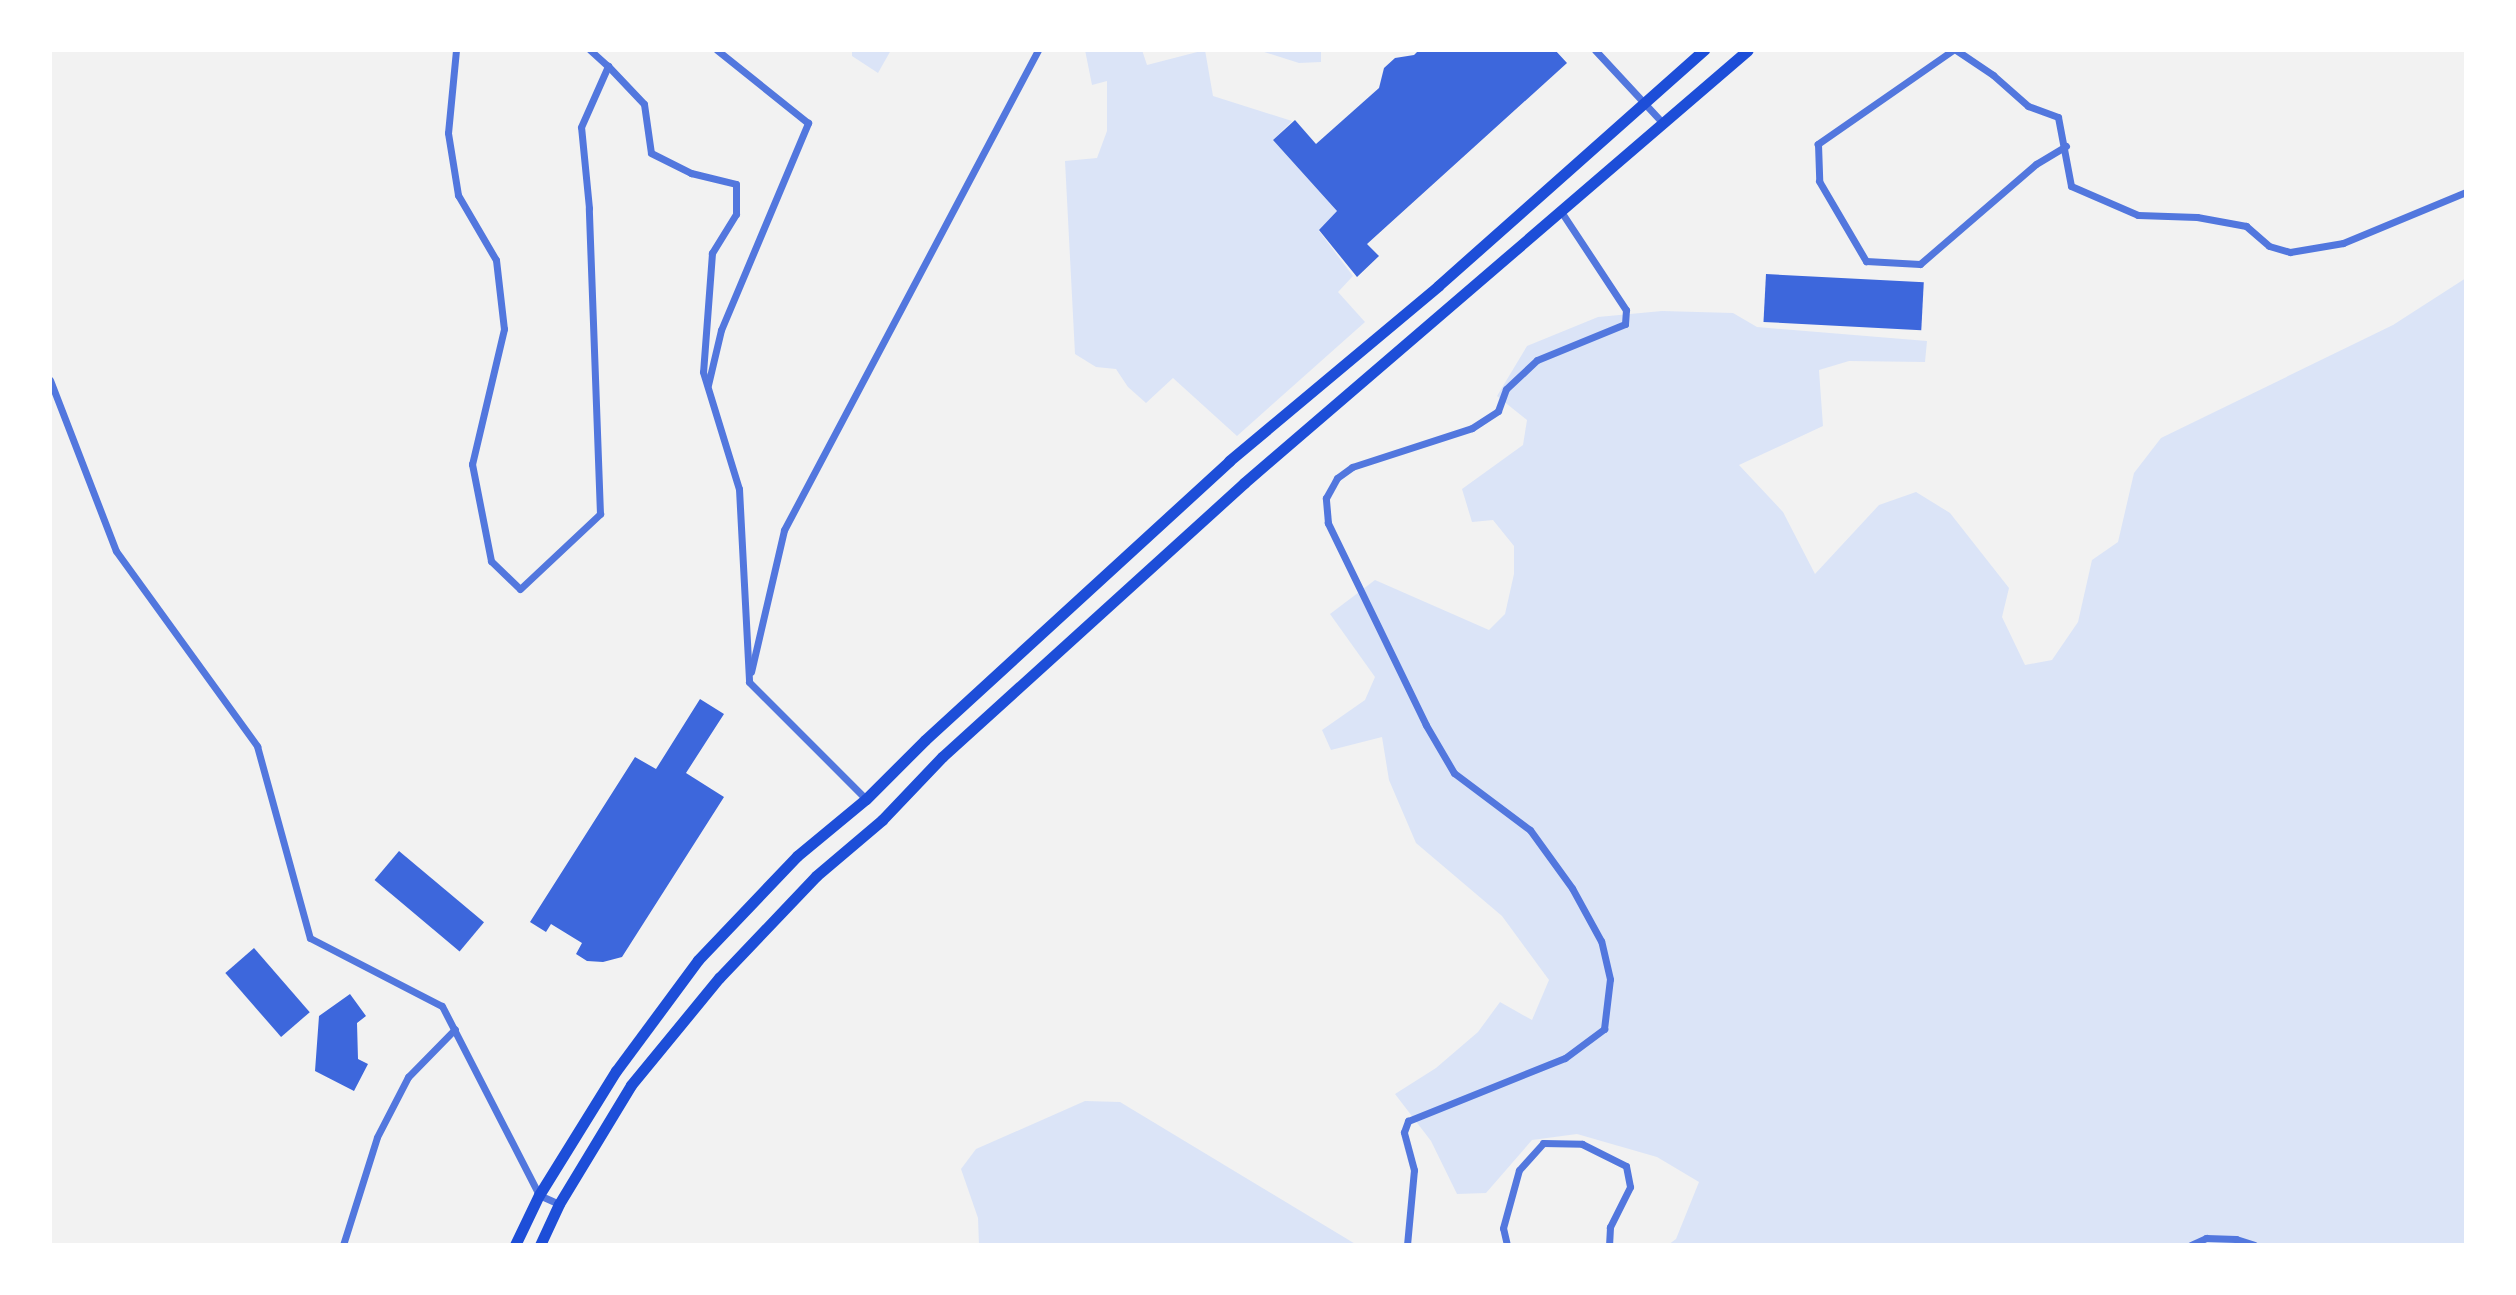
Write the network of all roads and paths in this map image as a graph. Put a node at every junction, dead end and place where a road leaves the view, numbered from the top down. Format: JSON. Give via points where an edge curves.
{"nodes":[{"id":1,"x":456,"y":50,"type":"edge"},
{"id":2,"x":590,"y":50,"type":"edge"},
{"id":3,"x":717,"y":50,"type":"edge"},
{"id":4,"x":1038,"y":50,"type":"edge"},
{"id":5,"x":1595,"y":50,"type":"edge"},
{"id":6,"x":1704,"y":50,"type":"edge"},
{"id":7,"x":1748,"y":50,"type":"edge"},
{"id":8,"x":1955,"y":50,"type":"edge"},
{"id":9,"x":608,"y":66,"type":"junction"},
{"id":10,"x":1643,"y":103,"type":"junction"},
{"id":11,"x":1662,"y":122,"type":"junction"},
{"id":12,"x":2066,"y":146,"type":"junction"},
{"id":13,"x":2466,"y":192,"type":"edge"},
{"id":14,"x":1560,"y":210,"type":"junction"},
{"id":15,"x":50,"y":380,"type":"edge"},
{"id":16,"x":708,"y":387,"type":"junction"},
{"id":17,"x":749,"y":682,"type":"junction"},
{"id":18,"x":866,"y":799,"type":"junction"},
{"id":19,"x":455,"y":1029,"type":"junction"},
{"id":20,"x":539,"y":1195,"type":"junction"},
{"id":21,"x":559,"y":1204,"type":"junction"},
{"id":22,"x":343,"y":1245,"type":"edge"},
{"id":23,"x":515,"y":1245,"type":"edge"},
{"id":24,"x":540,"y":1245,"type":"edge"},
{"id":25,"x":1407,"y":1245,"type":"edge"},
{"id":26,"x":1507,"y":1245,"type":"edge"},
{"id":27,"x":1609,"y":1245,"type":"edge"},
{"id":28,"x":2191,"y":1245,"type":"edge"},
{"id":29,"x":2254,"y":1245,"type":"edge"}],
"edges":[{"from":1,"to":9,"type":"street","via":[[448,133],[458,195],[496,260],[504,329],[472,464],[491,561],[520,589],[600,514],[589,208],[581,127]]},
{"from":2,"to":9,"type":"street"},
{"from":3,"to":16,"type":"street","via":[[808,123],[721,330]]},
{"from":4,"to":17,"type":"street","via":[[784,530]]},
{"from":5,"to":10,"type":"street"},
{"from":6,"to":10,"type":"main road"},
{"from":7,"to":11,"type":"main road"},
{"from":8,"to":12,"type":"street","via":[[2028,106],[2058,117]]},
{"from":8,"to":12,"type":"street","via":[[1818,144],[1819,181],[1866,261],[1920,264],[2036,164]]},
{"from":9,"to":16,"type":"street","via":[[644,104],[651,153],[691,173],[736,184],[736,214],[712,253],[703,372]]},
{"from":10,"to":11,"type":"street"},
{"from":10,"to":18,"type":"main road","via":[[1438,286],[1229,461]]},
{"from":11,"to":14,"type":"main road"},
{"from":12,"to":13,"type":"street","via":[[2071,186],[2138,215],[2246,226],[2269,246],[2290,252],[2343,243]]},
{"from":14,"to":21,"type":"main road","via":[[1244,483],[816,876],[719,978],[631,1085]]},
{"from":14,"to":25,"type":"street","via":[[1626,310],[1625,324],[1537,360],[1506,389],[1498,411],[1472,428],[1352,467],[1337,478],[1326,498],[1328,523],[1454,773],[1530,830],[1587,914],[1601,941],[1610,979],[1604,1029],[1565,1058],[1408,1121],[1404,1132],[1414,1170]]},
{"from":15,"to":19,"type":"street","via":[[116,551],[257,746],[310,938],[442,1006]]},
{"from":16,"to":17,"type":"street","via":[[739,489]]},
{"from":17,"to":18,"type":"street"},
{"from":18,"to":20,"type":"main road","via":[[797,856],[698,960],[616,1071]]},
{"from":19,"to":20,"type":"street"},
{"from":19,"to":22,"type":"street","via":[[408,1077],[377,1137]]},
{"from":20,"to":21,"type":"street"},
{"from":20,"to":23,"type":"main road"},
{"from":21,"to":24,"type":"main road"},
{"from":26,"to":27,"type":"street","via":[[1503,1228],[1519,1170],[1543,1143],[1582,1144],[1626,1166],[1630,1187],[1610,1227]]},
{"from":28,"to":29,"type":"street","via":[[2206,1238]]}]}
